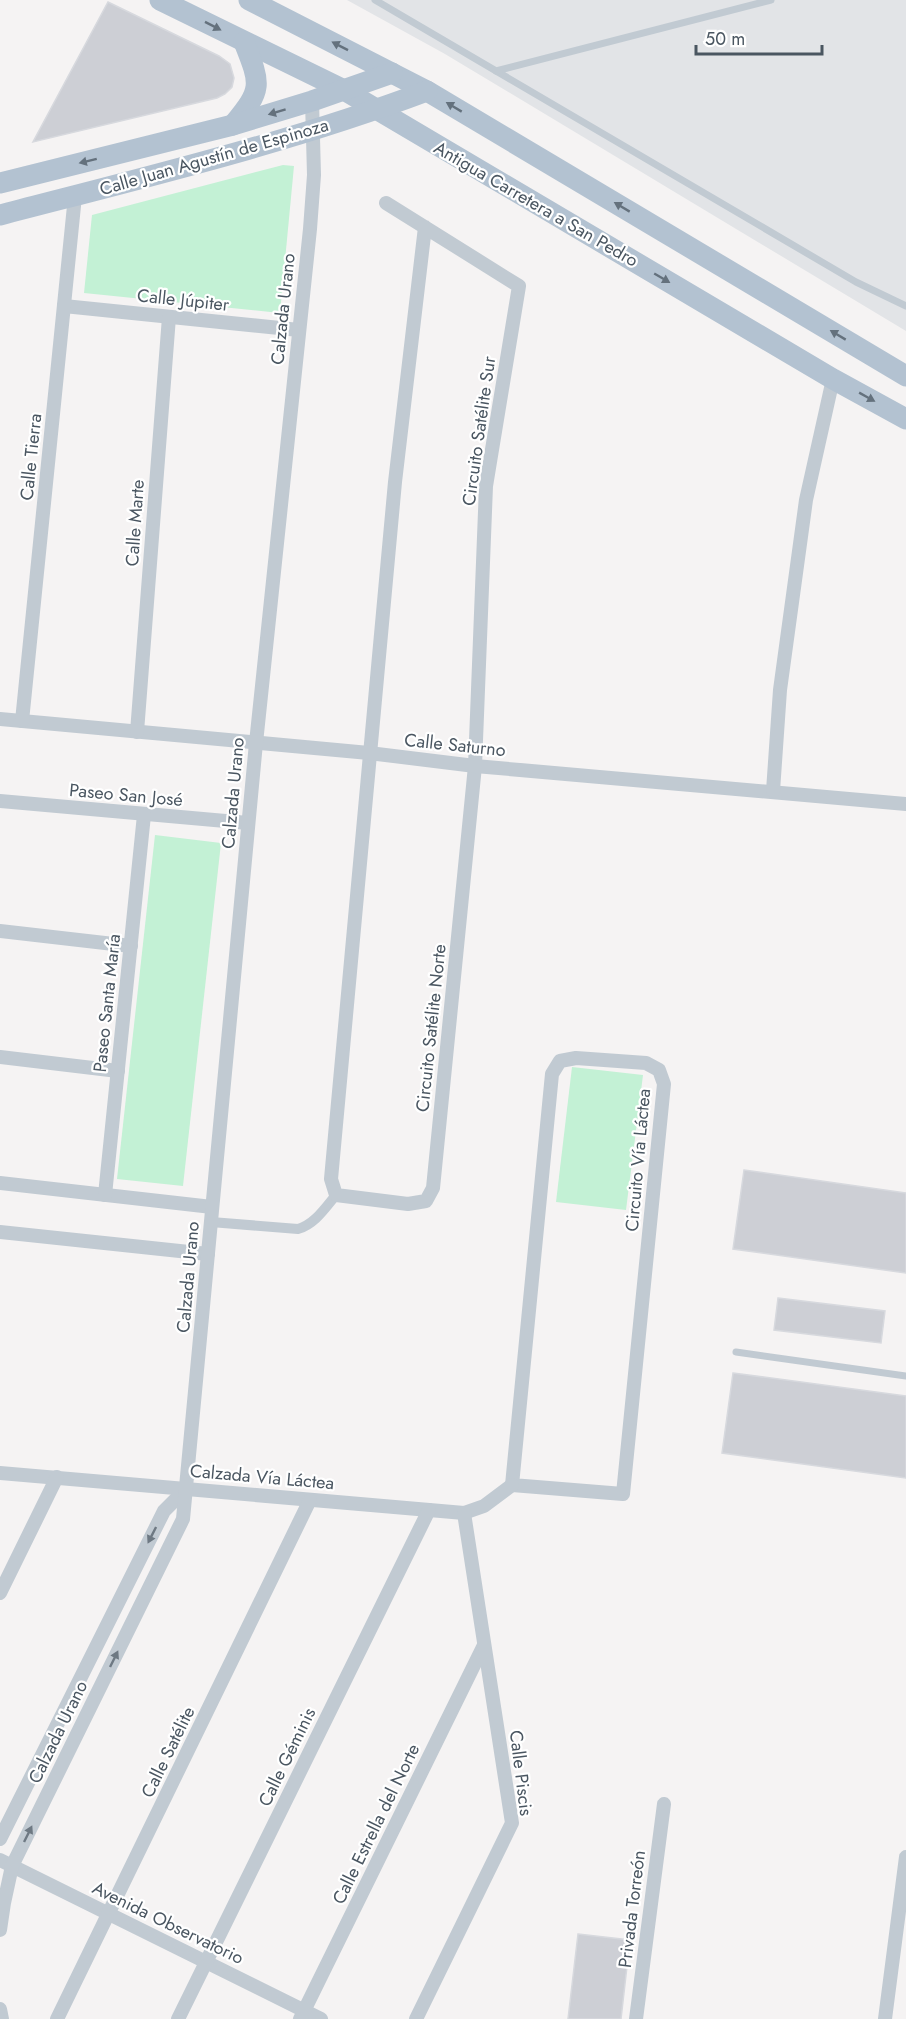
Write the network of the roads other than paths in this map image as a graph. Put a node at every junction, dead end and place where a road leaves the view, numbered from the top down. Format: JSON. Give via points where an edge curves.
{"nodes":[{"id":1,"x":160,"y":0,"type":"edge"},
{"id":2,"x":249,"y":0,"type":"edge"},
{"id":3,"x":375,"y":0,"type":"edge"},
{"id":4,"x":771,"y":0,"type":"edge"},
{"id":5,"x":244,"y":42,"type":"junction"},
{"id":6,"x":496,"y":71,"type":"junction"},
{"id":7,"x":392,"y":73,"type":"junction"},
{"id":8,"x":344,"y":90,"type":"junction"},
{"id":9,"x":427,"y":91,"type":"junction"},
{"id":10,"x":312,"y":101,"type":"junction"},
{"id":11,"x":376,"y":110,"type":"junction"},
{"id":12,"x":233,"y":125,"type":"junction"},
{"id":13,"x":314,"y":130,"type":"junction"},
{"id":14,"x":0,"y":183,"type":"edge"},
{"id":15,"x":75,"y":196,"type":"junction"},
{"id":16,"x":386,"y":203,"type":"dead end"},
{"id":17,"x":0,"y":215,"type":"edge"},
{"id":18,"x":425,"y":227,"type":"junction"},
{"id":19,"x":64,"y":306,"type":"junction"},
{"id":20,"x":906,"y":306,"type":"edge"},
{"id":21,"x":169,"y":317,"type":"junction"},
{"id":22,"x":298,"y":330,"type":"junction"},
{"id":23,"x":906,"y":376,"type":"edge"},
{"id":24,"x":833,"y":379,"type":"junction"},
{"id":25,"x":906,"y":419,"type":"edge"},
{"id":26,"x":0,"y":719,"type":"edge"},
{"id":27,"x":22,"y":721,"type":"junction"},
{"id":28,"x":137,"y":732,"type":"junction"},
{"id":29,"x":255,"y":743,"type":"junction"},
{"id":30,"x":369,"y":753,"type":"junction"},
{"id":31,"x":475,"y":766,"type":"junction"},
{"id":32,"x":772,"y":791,"type":"junction"},
{"id":33,"x":0,"y":801,"type":"edge"},
{"id":34,"x":906,"y":804,"type":"edge"},
{"id":35,"x":144,"y":815,"type":"junction"},
{"id":36,"x":248,"y":823,"type":"junction"},
{"id":37,"x":0,"y":931,"type":"edge"},
{"id":38,"x":131,"y":946,"type":"junction"},
{"id":39,"x":0,"y":1057,"type":"edge"},
{"id":40,"x":118,"y":1071,"type":"junction"},
{"id":41,"x":0,"y":1183,"type":"edge"},
{"id":42,"x":105,"y":1195,"type":"junction"},
{"id":43,"x":336,"y":1195,"type":"junction"},
{"id":44,"x":212,"y":1207,"type":"junction"},
{"id":45,"x":211,"y":1222,"type":"junction"},
{"id":46,"x":0,"y":1232,"type":"edge"},
{"id":47,"x":208,"y":1254,"type":"junction"},
{"id":48,"x":736,"y":1352,"type":"dead end"},
{"id":49,"x":906,"y":1376,"type":"edge"},
{"id":50,"x":0,"y":1473,"type":"edge"},
{"id":51,"x":57,"y":1477,"type":"junction"},
{"id":52,"x":512,"y":1485,"type":"junction"},
{"id":53,"x":186,"y":1489,"type":"junction"},
{"id":54,"x":310,"y":1500,"type":"junction"},
{"id":55,"x":429,"y":1510,"type":"junction"},
{"id":56,"x":464,"y":1514,"type":"junction"},
{"id":57,"x":0,"y":1593,"type":"edge"},
{"id":58,"x":484,"y":1645,"type":"junction"},
{"id":59,"x":664,"y":1804,"type":"dead end"},
{"id":60,"x":0,"y":1839,"type":"edge"},
{"id":61,"x":906,"y":1857,"type":"edge"},
{"id":62,"x":6,"y":1863,"type":"edge"},
{"id":63,"x":109,"y":1914,"type":"junction"},
{"id":64,"x":0,"y":1929,"type":"edge"},
{"id":65,"x":206,"y":1962,"type":"junction"},
{"id":66,"x":0,"y":2008,"type":"edge"},
{"id":67,"x":302,"y":2015,"type":"edge"},
{"id":68,"x":2,"y":2019,"type":"edge"},
{"id":69,"x":57,"y":2019,"type":"edge"},
{"id":70,"x":178,"y":2019,"type":"edge"},
{"id":71,"x":321,"y":2019,"type":"edge"},
{"id":72,"x":417,"y":2019,"type":"edge"},
{"id":73,"x":636,"y":2019,"type":"edge"},
{"id":74,"x":885,"y":2019,"type":"edge"}],
"edges":[{"from":1,"to":5,"type":"main road","name":"Antigua Carretera a San Pedro","one_way":true},
{"from":7,"to":2,"type":"main road","one_way":true},
{"from":3,"to":6,"type":"lane"},
{"from":4,"to":6,"type":"lane"},
{"from":5,"to":8,"type":"main road","name":"Antigua Carretera a San Pedro"},
{"from":5,"to":12,"type":"main road","via":[[257,76],[257,89],[248,108]]},
{"from":6,"to":20,"type":"lane","via":[[856,282]]},
{"from":7,"to":8,"type":"main road","name":"Calle Juan Agustín de Espinoza"},
{"from":7,"to":9,"type":"main road"},
{"from":8,"to":10,"type":"main road","name":"Calle Juan Agustín de Espinoza"},
{"from":8,"to":11,"type":"main road","name":"Antigua Carretera a San Pedro"},
{"from":9,"to":11,"type":"main road","name":"Calle Juan Agustín de Espinoza"},
{"from":23,"to":9,"type":"main road","one_way":true},
{"from":10,"to":12,"type":"main road","name":"Calle Juan Agustín de Espinoza","one_way":true},
{"from":10,"to":13,"type":"street","name":"Calzada Urano"},
{"from":11,"to":13,"type":"main road","name":"Calle Juan Agustín de Espinoza"},
{"from":11,"to":24,"type":"main road","name":"Antigua Carretera a San Pedro","one_way":true},
{"from":12,"to":14,"type":"main road","name":"Calle Juan Agustín de Espinoza","one_way":true},
{"from":13,"to":15,"type":"main road","name":"Calle Juan Agustín de Espinoza"},
{"from":13,"to":22,"type":"street","name":"Calzada Urano","via":[[310,229]]},
{"from":15,"to":17,"type":"main road","name":"Calle Juan Agustín de Espinoza"},
{"from":15,"to":19,"type":"street","name":"Calle Tierra"},
{"from":16,"to":18,"type":"street","name":"Circuito Satélite Sur"},
{"from":18,"to":30,"type":"street"},
{"from":18,"to":31,"type":"street","name":"Circuito Satélite Sur","via":[[519,286],[486,486]]},
{"from":19,"to":21,"type":"street","name":"Calle Júpiter"},
{"from":19,"to":27,"type":"street","name":"Calle Tierra"},
{"from":21,"to":22,"type":"street","name":"Calle Júpiter"},
{"from":21,"to":28,"type":"street","name":"Calle Marte"},
{"from":22,"to":29,"type":"street","name":"Calzada Urano"},
{"from":24,"to":25,"type":"main road","name":"Antigua Carretera a San Pedro","one_way":true},
{"from":24,"to":32,"type":"street","via":[[806,500],[780,690]]},
{"from":26,"to":27,"type":"street","name":"Calle Saturno"},
{"from":27,"to":28,"type":"street","name":"Calle Saturno"},
{"from":28,"to":29,"type":"street","name":"Calle Saturno"},
{"from":29,"to":30,"type":"street","name":"Calle Saturno"},
{"from":29,"to":36,"type":"street","name":"Calzada Urano"},
{"from":30,"to":31,"type":"street","name":"Calle Saturno"},
{"from":30,"to":43,"type":"street","via":[[331,1179]]},
{"from":31,"to":32,"type":"street","name":"Calle Saturno"},
{"from":31,"to":43,"type":"street","name":"Circuito Satélite Norte","via":[[433,1188],[426,1201],[408,1204]]},
{"from":32,"to":34,"type":"street","name":"Calle Saturno"},
{"from":33,"to":35,"type":"street","name":"Paseo San José"},
{"from":35,"to":36,"type":"street","name":"Paseo San José"},
{"from":35,"to":38,"type":"street","name":"Paseo Santa María"},
{"from":36,"to":44,"type":"street","name":"Calzada Urano"},
{"from":37,"to":38,"type":"street"},
{"from":38,"to":40,"type":"street","name":"Paseo Santa María"},
{"from":39,"to":40,"type":"street"},
{"from":40,"to":42,"type":"street","name":"Paseo Santa María"},
{"from":41,"to":42,"type":"street"},
{"from":42,"to":44,"type":"street"},
{"from":43,"to":45,"type":"street","via":[[314,1221],[298,1229]]},
{"from":44,"to":45,"type":"street","name":"Calzada Urano"},
{"from":45,"to":47,"type":"street","name":"Calzada Urano"},
{"from":46,"to":47,"type":"street"},
{"from":47,"to":53,"type":"street","name":"Calzada Urano"},
{"from":48,"to":49,"type":"lane"},
{"from":50,"to":51,"type":"street","name":"Calzada Vía Láctea"},
{"from":51,"to":53,"type":"street","name":"Calzada Vía Láctea"},
{"from":51,"to":57,"type":"street"},
{"from":52,"to":52,"type":"street","name":"Circuito Vía Láctea","via":[[552,1074],[560,1061],[576,1058],[646,1063],[659,1070],[664,1084],[623,1494]]},
{"from":52,"to":56,"type":"street","via":[[484,1506]]},
{"from":53,"to":54,"type":"street","name":"Calzada Vía Láctea"},
{"from":53,"to":60,"type":"street","name":"Calzada Urano","one_way":true,"via":[[164,1511]]},
{"from":62,"to":53,"type":"street","name":"Calzada Urano","one_way":true,"via":[[183,1519]]},
{"from":54,"to":55,"type":"street","name":"Calzada Vía Láctea"},
{"from":54,"to":63,"type":"street","name":"Calle Satélite"},
{"from":55,"to":56,"type":"street","name":"Calzada Vía Láctea"},
{"from":55,"to":65,"type":"street","name":"Calle Géminis"},
{"from":56,"to":58,"type":"street","name":"Calle Piscis"},
{"from":58,"to":67,"type":"street","name":"Calle Estrella del Norte"},
{"from":58,"to":72,"type":"street","name":"Calle Piscis","via":[[512,1823]]},
{"from":59,"to":73,"type":"street","name":"Privada Torreón"},
{"from":61,"to":74,"type":"street"},
{"from":62,"to":63,"type":"street","name":"Avenida Observatorio"},
{"from":62,"to":64,"type":"street","name":"Calzada Urano"},
{"from":63,"to":65,"type":"street","name":"Avenida Observatorio"},
{"from":63,"to":69,"type":"street","name":"Calle Satélite"},
{"from":65,"to":67,"type":"street","name":"Avenida Observatorio"},
{"from":65,"to":70,"type":"street","name":"Calle Géminis"},
{"from":66,"to":68,"type":"street"},
{"from":67,"to":71,"type":"street","name":"Avenida Observatorio"}]}
